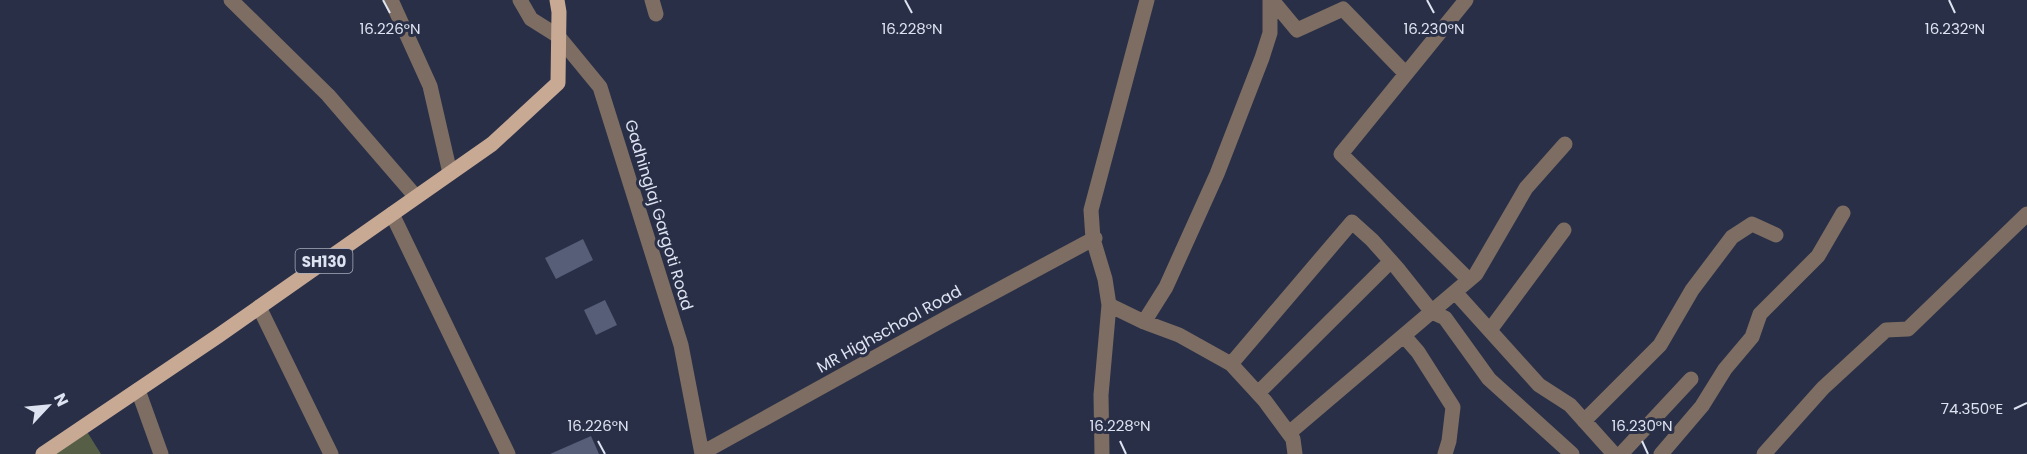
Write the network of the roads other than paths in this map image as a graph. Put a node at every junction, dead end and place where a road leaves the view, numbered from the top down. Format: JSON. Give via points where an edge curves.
{"nodes":[{"id":1,"x":231,"y":0,"type":"edge"},
{"id":2,"x":391,"y":0,"type":"edge"},
{"id":3,"x":520,"y":0,"type":"edge"},
{"id":4,"x":557,"y":0,"type":"edge"},
{"id":5,"x":1147,"y":0,"type":"edge"},
{"id":6,"x":1271,"y":0,"type":"edge"},
{"id":7,"x":1466,"y":0,"type":"edge"},
{"id":8,"x":558,"y":36,"type":"junction"},
{"id":9,"x":1406,"y":74,"type":"junction"},
{"id":10,"x":1564,"y":144,"type":"dead end"},
{"id":11,"x":450,"y":173,"type":"junction"},
{"id":12,"x":416,"y":197,"type":"junction"},
{"id":13,"x":1843,"y":213,"type":"dead end"},
{"id":14,"x":392,"y":214,"type":"junction"},
{"id":15,"x":2027,"y":214,"type":"edge"},
{"id":16,"x":1564,"y":230,"type":"dead end"},
{"id":17,"x":1776,"y":235,"type":"dead end"},
{"id":18,"x":1094,"y":238,"type":"junction"},
{"id":19,"x":1391,"y":261,"type":"junction"},
{"id":20,"x":1469,"y":280,"type":"junction"},
{"id":21,"x":1455,"y":292,"type":"junction"},
{"id":22,"x":1109,"y":305,"type":"junction"},
{"id":23,"x":259,"y":308,"type":"junction"},
{"id":24,"x":1432,"y":312,"type":"junction"},
{"id":25,"x":1144,"y":322,"type":"junction"},
{"id":26,"x":1490,"y":330,"type":"junction"},
{"id":27,"x":1404,"y":336,"type":"junction"},
{"id":28,"x":1231,"y":364,"type":"junction"},
{"id":29,"x":1691,"y":379,"type":"dead end"},
{"id":30,"x":138,"y":390,"type":"junction"},
{"id":31,"x":1258,"y":393,"type":"junction"},
{"id":32,"x":1584,"y":421,"type":"junction"},
{"id":33,"x":1289,"y":433,"type":"junction"},
{"id":34,"x":1447,"y":448,"type":"edge"},
{"id":35,"x":702,"y":453,"type":"edge"},
{"id":36,"x":43,"y":454,"type":"edge"},
{"id":37,"x":161,"y":454,"type":"edge"},
{"id":38,"x":331,"y":454,"type":"edge"},
{"id":39,"x":508,"y":454,"type":"edge"},
{"id":40,"x":1102,"y":454,"type":"edge"},
{"id":41,"x":1294,"y":454,"type":"edge"},
{"id":42,"x":1461,"y":454,"type":"edge"},
{"id":43,"x":1572,"y":454,"type":"edge"},
{"id":44,"x":1614,"y":454,"type":"edge"},
{"id":45,"x":1621,"y":454,"type":"edge"},
{"id":46,"x":1661,"y":454,"type":"edge"},
{"id":47,"x":1764,"y":454,"type":"edge"}],
"edges":[{"from":1,"to":12,"type":"street","via":[[328,95]]},
{"from":2,"to":11,"type":"street","via":[[430,86]]},
{"from":3,"to":8,"type":"street","name":"Gadhinglaj Gargoti Road","via":[[531,19]]},
{"from":4,"to":8,"type":"main road","number":"SH130"},
{"from":5,"to":18,"type":"street","via":[[1091,210]]},
{"from":6,"to":9,"type":"street","via":[[1297,30],[1343,9]]},
{"from":6,"to":25,"type":"street","via":[[1270,33],[1217,174],[1166,286]]},
{"from":7,"to":9,"type":"street"},
{"from":8,"to":11,"type":"main road","number":"SH130","via":[[558,83],[492,144]]},
{"from":8,"to":35,"type":"street","name":"Gadhinglaj Gargoti Road","via":[[600,87],[681,345]]},
{"from":9,"to":20,"type":"street","via":[[1341,154]]},
{"from":10,"to":20,"type":"street","via":[[1526,188]]},
{"from":11,"to":12,"type":"main road","number":"SH130"},
{"from":12,"to":14,"type":"main road","number":"SH130"},
{"from":13,"to":46,"type":"street","via":[[1818,256],[1760,314],[1752,337]]},
{"from":14,"to":23,"type":"main road","number":"SH130"},
{"from":14,"to":39,"type":"street"},
{"from":15,"to":47,"type":"street","via":[[1908,329],[1886,330],[1823,388]]},
{"from":16,"to":26,"type":"street"},
{"from":17,"to":32,"type":"street","via":[[1752,224],[1732,237],[1692,290],[1660,345]]},
{"from":18,"to":22,"type":"street"},
{"from":18,"to":35,"type":"street","name":"MR Highschool Road"},
{"from":19,"to":24,"type":"street"},
{"from":19,"to":28,"type":"street","via":[[1352,222]]},
{"from":19,"to":31,"type":"street"},
{"from":20,"to":21,"type":"street"},
{"from":21,"to":24,"type":"street"},
{"from":21,"to":26,"type":"street"},
{"from":22,"to":25,"type":"street"},
{"from":22,"to":40,"type":"street","via":[[1101,395]]},
{"from":23,"to":30,"type":"main road","number":"SH130"},
{"from":23,"to":38,"type":"street"},
{"from":24,"to":27,"type":"street"},
{"from":24,"to":43,"type":"street","via":[[1445,318],[1489,379]]},
{"from":25,"to":28,"type":"street","via":[[1179,335]]},
{"from":26,"to":32,"type":"street","via":[[1539,385],[1570,405]]},
{"from":27,"to":33,"type":"street"},
{"from":27,"to":34,"type":"street","via":[[1453,407]]},
{"from":28,"to":31,"type":"street"},
{"from":29,"to":45,"type":"street"},
{"from":30,"to":36,"type":"main road","number":"SH130"},
{"from":30,"to":37,"type":"street"},
{"from":31,"to":33,"type":"street"},
{"from":32,"to":44,"type":"street"},
{"from":33,"to":41,"type":"street"},
{"from":34,"to":42,"type":"street"}]}
